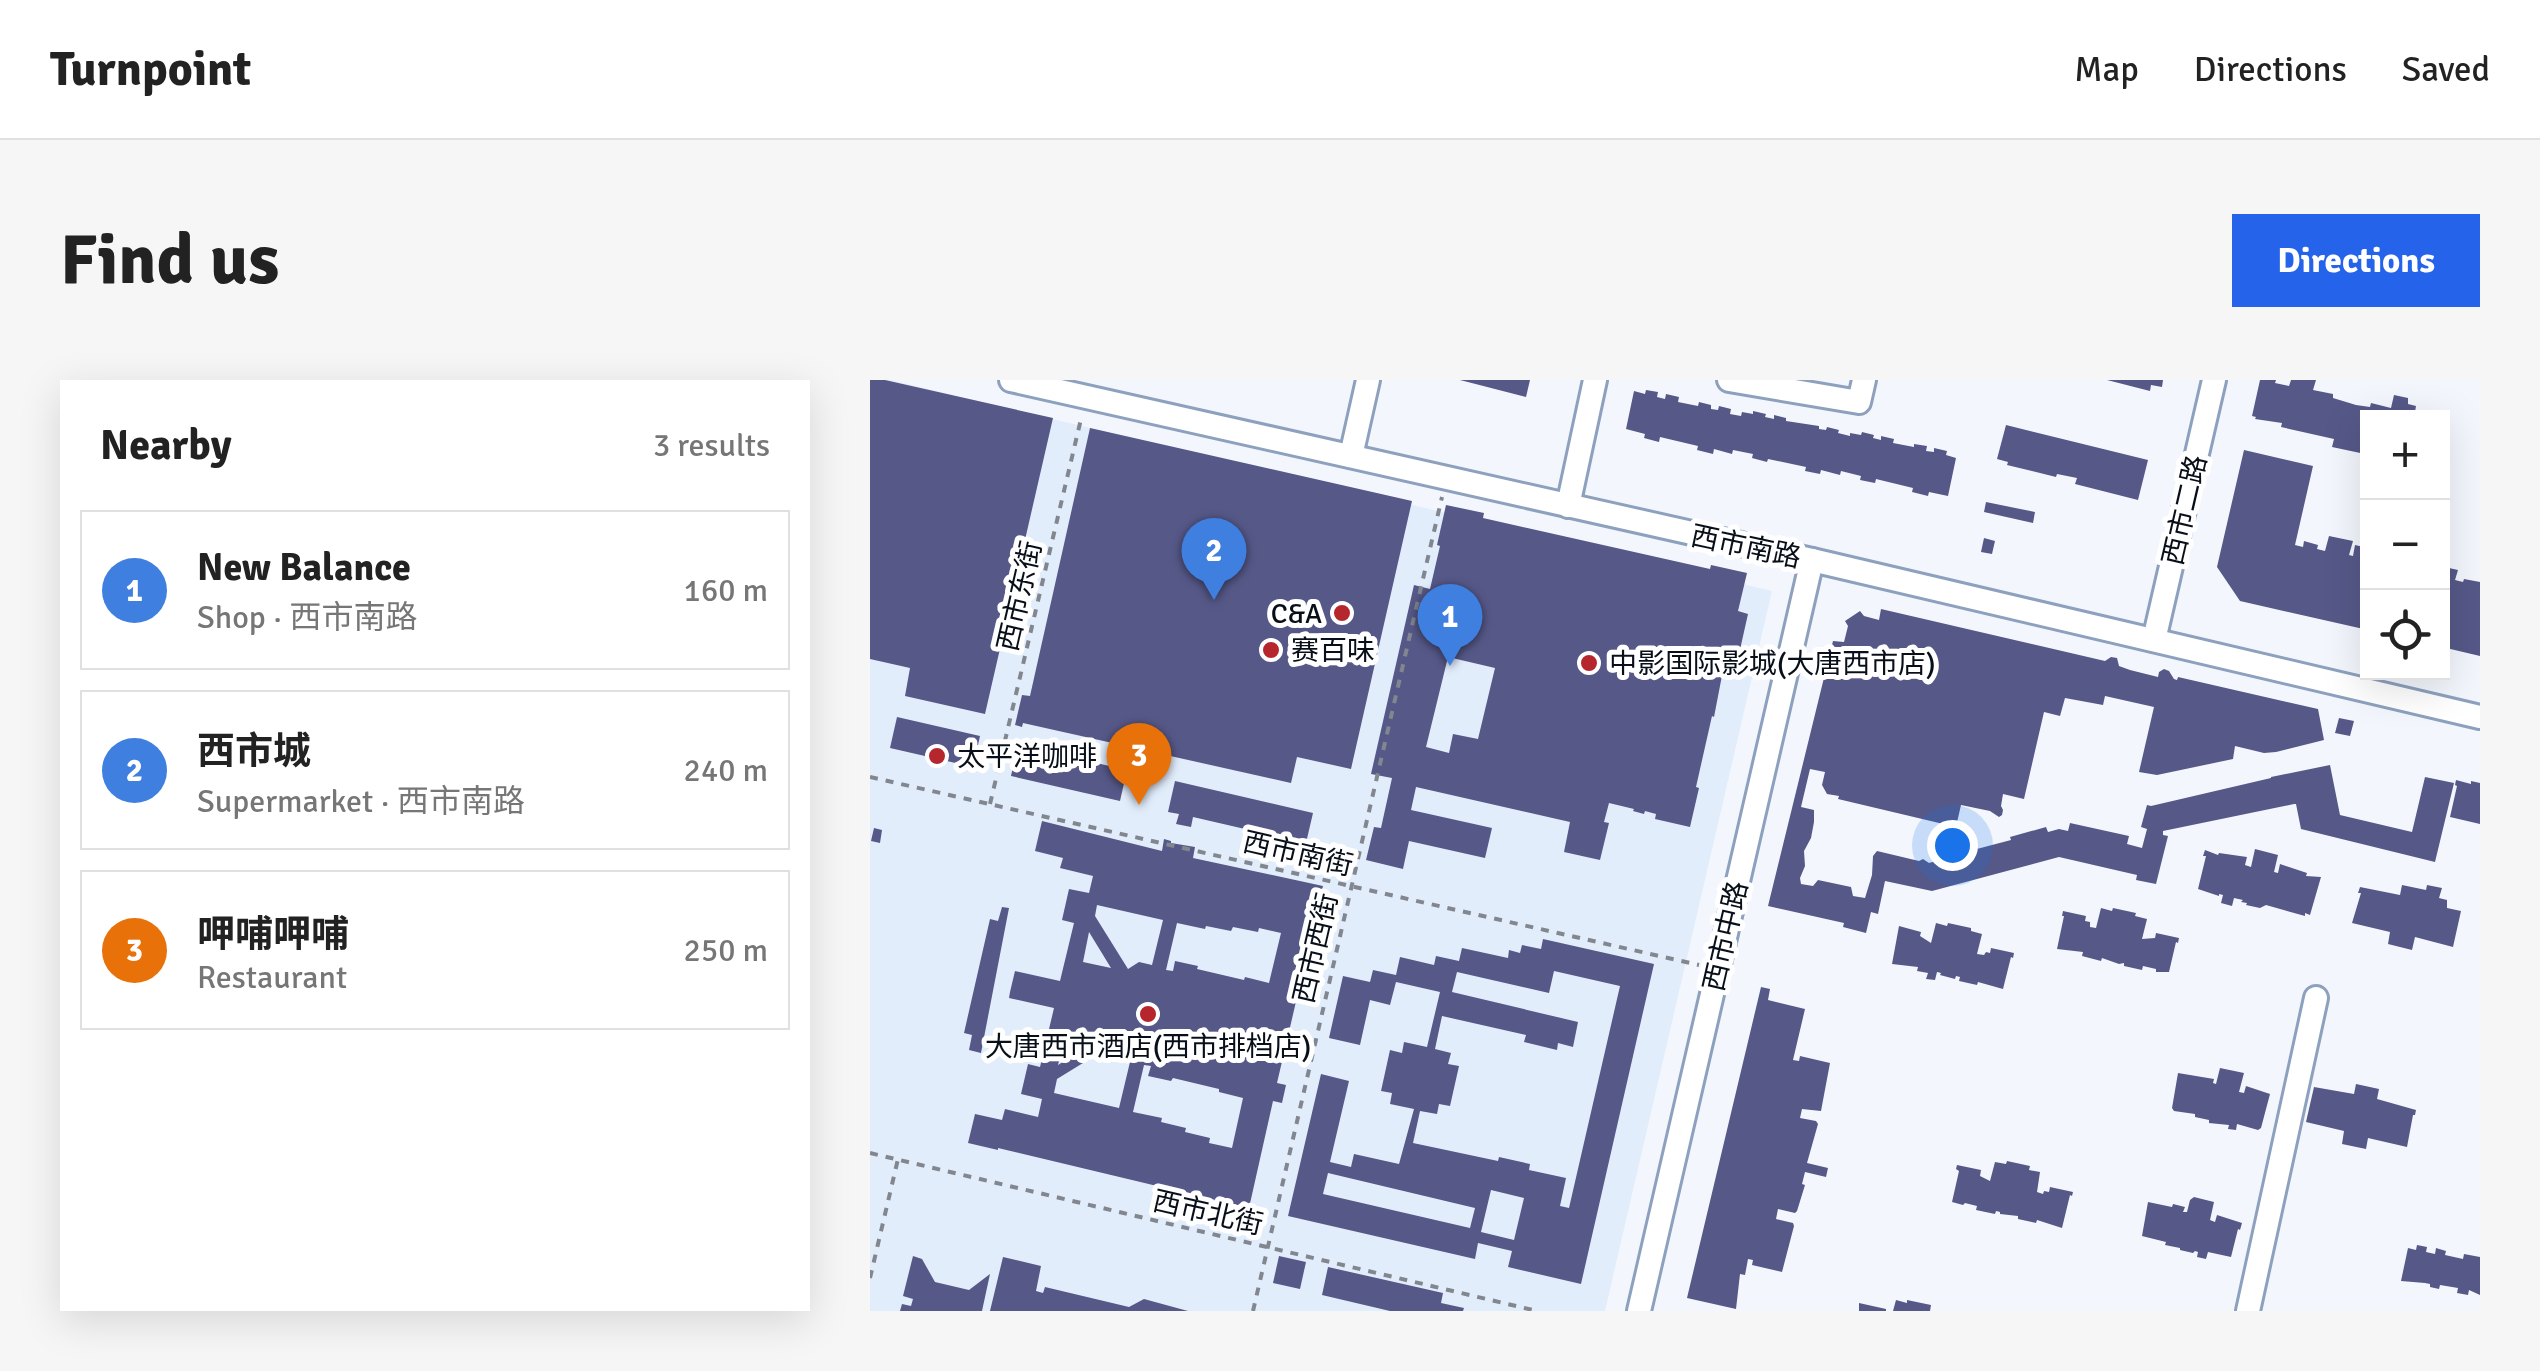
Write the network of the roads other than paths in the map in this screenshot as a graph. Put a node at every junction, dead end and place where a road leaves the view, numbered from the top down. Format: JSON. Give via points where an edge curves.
{"nodes":[{"id":1,"x":1010,"y":380,"type":"edge"},
{"id":2,"x":1368,"y":380,"type":"edge"},
{"id":3,"x":1595,"y":380,"type":"edge"},
{"id":4,"x":1728,"y":380,"type":"edge"},
{"id":5,"x":1864,"y":380,"type":"edge"},
{"id":6,"x":2214,"y":380,"type":"edge"},
{"id":7,"x":1351,"y":456,"type":"junction"},
{"id":8,"x":1568,"y":506,"type":"junction"},
{"id":9,"x":1812,"y":560,"type":"junction"},
{"id":10,"x":2154,"y":640,"type":"junction"},
{"id":11,"x":2480,"y":717,"type":"edge"},
{"id":12,"x":2316,"y":998,"type":"dead end"},
{"id":13,"x":1639,"y":1311,"type":"edge"},
{"id":14,"x":2248,"y":1311,"type":"edge"}],
"edges":[{"from":1,"to":7,"type":"street","name":"西市南路"},
{"from":2,"to":7,"type":"street"},
{"from":3,"to":8,"type":"street"},
{"from":4,"to":5,"type":"street","via":[[1859,402]]},
{"from":6,"to":10,"type":"street","name":"西市二路"},
{"from":7,"to":8,"type":"street","name":"西市南路"},
{"from":8,"to":9,"type":"street","name":"西市南路"},
{"from":9,"to":10,"type":"street","name":"西市南路"},
{"from":9,"to":13,"type":"street","name":"西市中路"},
{"from":10,"to":11,"type":"street","name":"西市南路"},
{"from":12,"to":14,"type":"street"}]}
